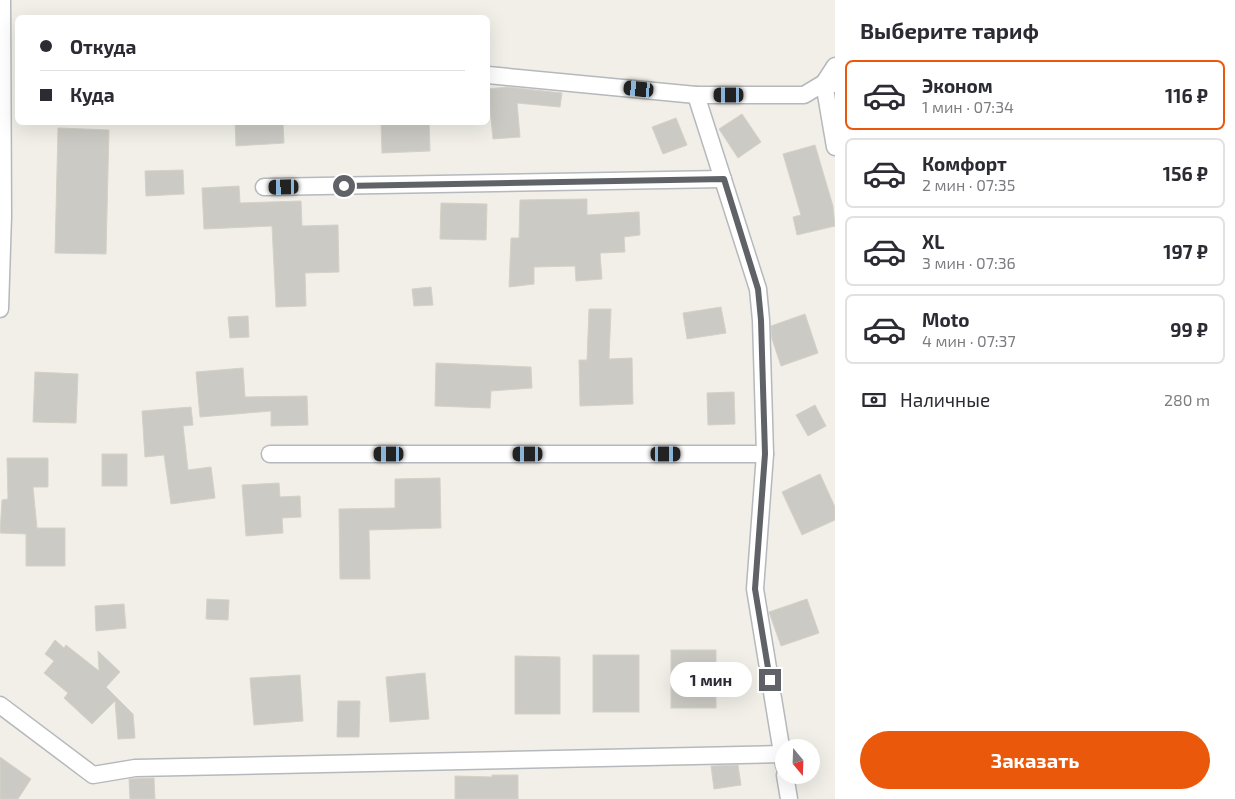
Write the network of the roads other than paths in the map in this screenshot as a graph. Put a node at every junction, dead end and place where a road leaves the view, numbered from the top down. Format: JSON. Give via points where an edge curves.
{"nodes":[{"id":1,"x":2,"y":0,"type":"edge"},
{"id":2,"x":835,"y":66,"type":"edge"},
{"id":3,"x":490,"y":74,"type":"edge"},
{"id":4,"x":829,"y":84,"type":"edge"},
{"id":5,"x":696,"y":95,"type":"junction"},
{"id":6,"x":835,"y":147,"type":"edge"},
{"id":7,"x":724,"y":179,"type":"junction"},
{"id":8,"x":264,"y":187,"type":"dead end"},
{"id":9,"x":2,"y":216,"type":"edge"},
{"id":10,"x":0,"y":309,"type":"edge"},
{"id":11,"x":270,"y":454,"type":"dead end"},
{"id":12,"x":765,"y":454,"type":"junction"},
{"id":13,"x":0,"y":705,"type":"edge"},
{"id":14,"x":780,"y":739,"type":"edge"},
{"id":15,"x":775,"y":759,"type":"edge"},
{"id":16,"x":786,"y":784,"type":"edge"},
{"id":17,"x":789,"y":799,"type":"edge"}],
"edges":[{"from":1,"to":9,"type":"street"},
{"from":2,"to":4,"type":"street"},
{"from":3,"to":5,"type":"street"},
{"from":4,"to":5,"type":"street","via":[[804,94]]},
{"from":4,"to":6,"type":"street"},
{"from":5,"to":7,"type":"street"},
{"from":7,"to":8,"type":"street"},
{"from":7,"to":12,"type":"street","via":[[758,289]]},
{"from":9,"to":10,"type":"street"},
{"from":11,"to":12,"type":"street"},
{"from":12,"to":14,"type":"street","via":[[755,589]]},
{"from":13,"to":15,"type":"street","via":[[93,775],[135,768]]},
{"from":16,"to":17,"type":"street"}]}
